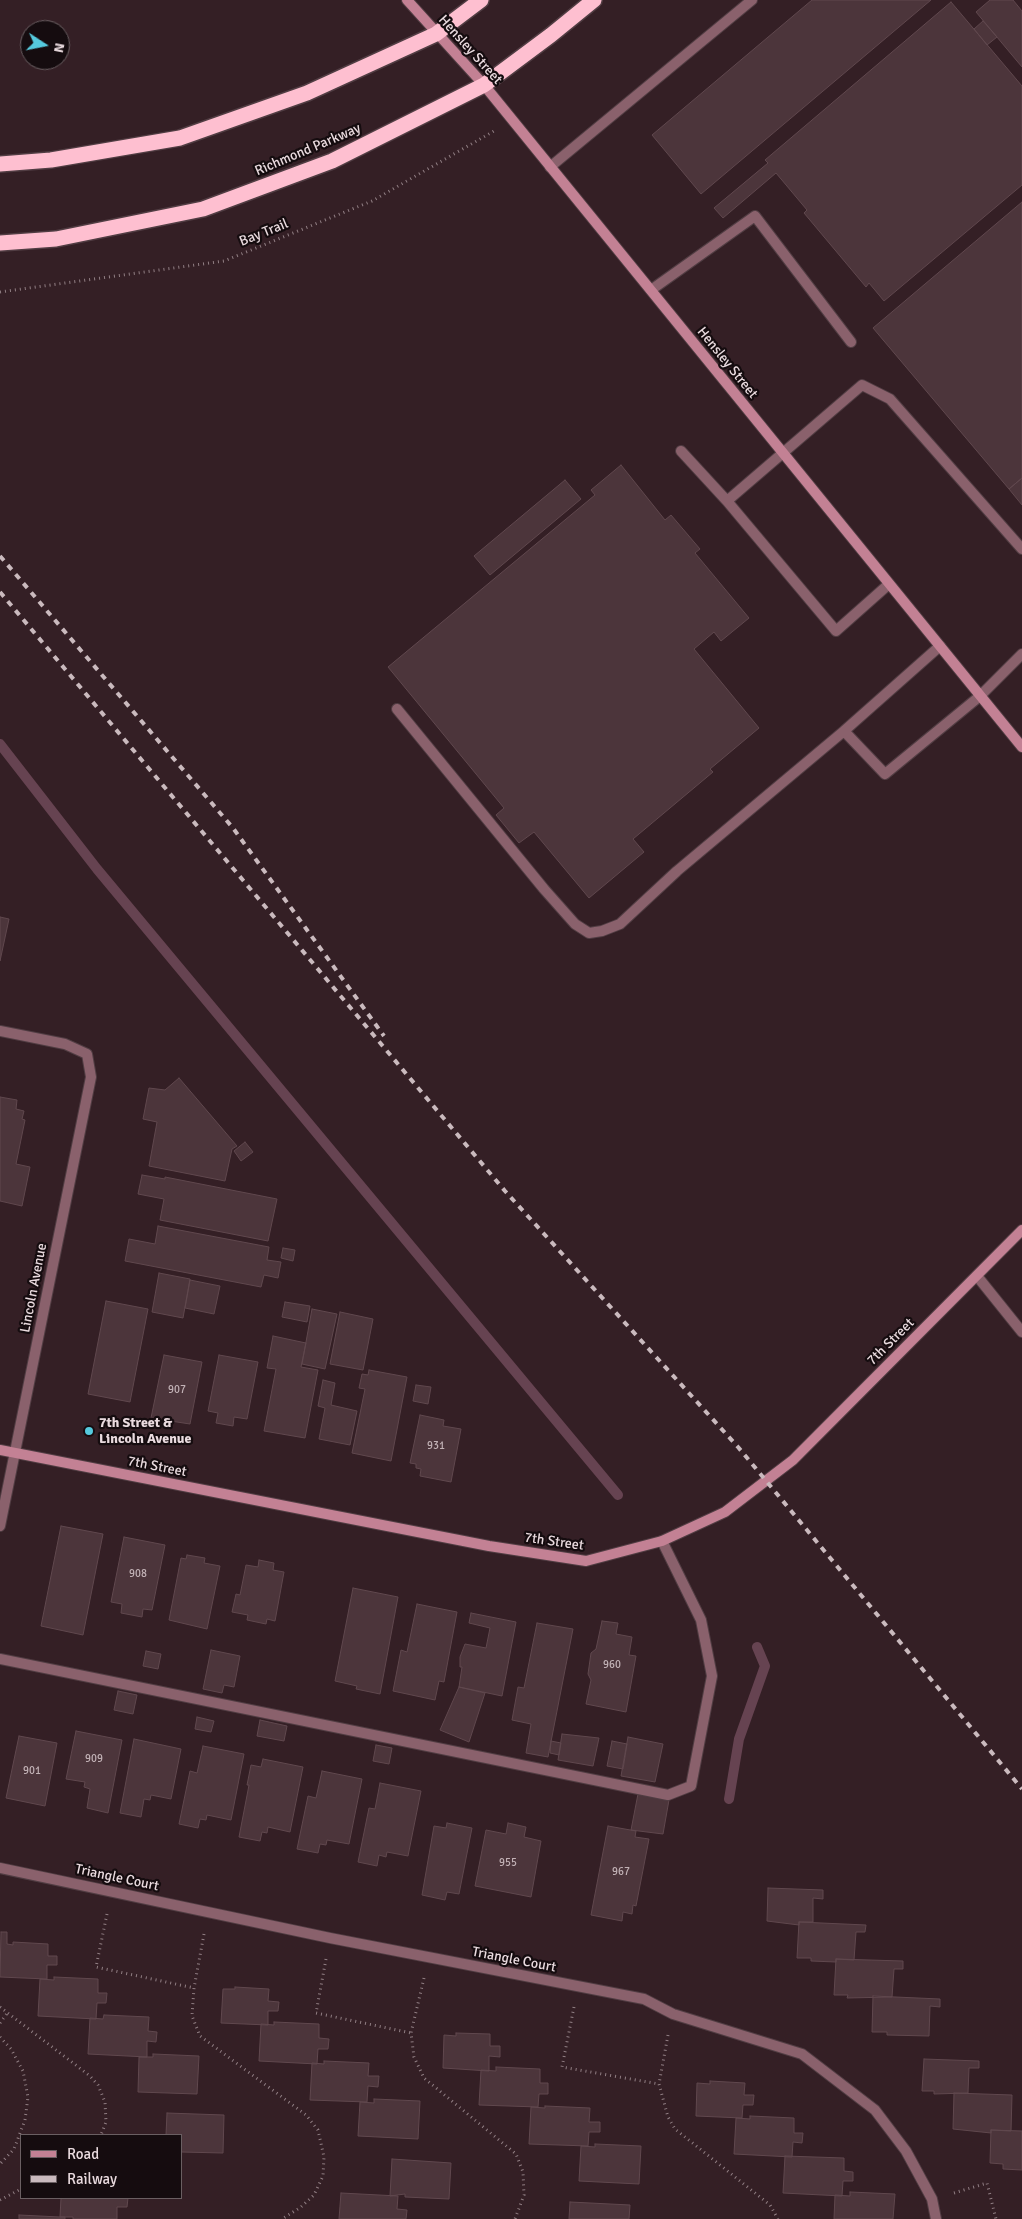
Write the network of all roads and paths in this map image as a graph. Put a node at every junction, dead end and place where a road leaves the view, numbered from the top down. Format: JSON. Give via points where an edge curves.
{"nodes":[{"id":1,"x":407,"y":0,"type":"edge"},
{"id":2,"x":481,"y":0,"type":"edge"},
{"id":3,"x":594,"y":0,"type":"edge"},
{"id":4,"x":752,"y":0,"type":"edge"},
{"id":5,"x":436,"y":34,"type":"junction"},
{"id":6,"x":484,"y":85,"type":"junction"},
{"id":7,"x":513,"y":121,"type":"junction"},
{"id":8,"x":0,"y":164,"type":"edge"},
{"id":9,"x":550,"y":167,"type":"junction"},
{"id":10,"x":0,"y":243,"type":"edge"},
{"id":11,"x":651,"y":290,"type":"junction"},
{"id":12,"x":0,"y":292,"type":"edge"},
{"id":13,"x":851,"y":342,"type":"dead end"},
{"id":14,"x":681,"y":451,"type":"dead end"},
{"id":15,"x":782,"y":452,"type":"junction"},
{"id":16,"x":727,"y":501,"type":"junction"},
{"id":17,"x":1022,"y":549,"type":"edge"},
{"id":18,"x":890,"y":584,"type":"junction"},
{"id":19,"x":940,"y":646,"type":"junction"},
{"id":20,"x":1022,"y":654,"type":"edge"},
{"id":21,"x":980,"y":696,"type":"junction"},
{"id":22,"x":397,"y":709,"type":"dead end"},
{"id":23,"x":844,"y":731,"type":"junction"},
{"id":24,"x":1022,"y":747,"type":"edge"},
{"id":25,"x":0,"y":1030,"type":"edge"},
{"id":26,"x":1022,"y":1230,"type":"edge"},
{"id":27,"x":977,"y":1276,"type":"junction"},
{"id":28,"x":1022,"y":1332,"type":"edge"},
{"id":29,"x":0,"y":1450,"type":"edge"},
{"id":30,"x":15,"y":1453,"type":"junction"},
{"id":31,"x":0,"y":1526,"type":"edge"},
{"id":32,"x":662,"y":1541,"type":"junction"},
{"id":33,"x":0,"y":1659,"type":"edge"},
{"id":34,"x":0,"y":1868,"type":"edge"},
{"id":35,"x":111,"y":1891,"type":"junction"},
{"id":36,"x":209,"y":1911,"type":"junction"},
{"id":37,"x":330,"y":1938,"type":"junction"},
{"id":38,"x":429,"y":1957,"type":"junction"},
{"id":39,"x":577,"y":1987,"type":"junction"},
{"id":40,"x":194,"y":1988,"type":"junction"},
{"id":41,"x":0,"y":2007,"type":"edge"},
{"id":42,"x":8,"y":2012,"type":"junction"},
{"id":43,"x":673,"y":2014,"type":"junction"},
{"id":44,"x":0,"y":2023,"type":"edge"},
{"id":45,"x":411,"y":2033,"type":"junction"},
{"id":46,"x":0,"y":2037,"type":"edge"},
{"id":47,"x":659,"y":2084,"type":"junction"},
{"id":48,"x":101,"y":2134,"type":"edge"},
{"id":49,"x":0,"y":2164,"type":"edge"},
{"id":50,"x":20,"y":2190,"type":"edge"},
{"id":51,"x":932,"y":2199,"type":"junction"},
{"id":52,"x":0,"y":2200,"type":"edge"},
{"id":53,"x":282,"y":2219,"type":"edge"},
{"id":54,"x":514,"y":2219,"type":"edge"},
{"id":55,"x":778,"y":2219,"type":"edge"},
{"id":56,"x":936,"y":2219,"type":"edge"},
{"id":57,"x":996,"y":2219,"type":"edge"}],
"edges":[{"from":1,"to":5,"type":"street","name":"Hensley Street"},
{"from":2,"to":5,"type":"highway"},
{"from":3,"to":6,"type":"highway","name":"Richmond Parkway"},
{"from":4,"to":9,"type":"street"},
{"from":5,"to":6,"type":"street","name":"Hensley Street"},
{"from":5,"to":8,"type":"highway","via":[[307,93],[180,138],[51,160]]},
{"from":6,"to":7,"type":"street","name":"Hensley Street"},
{"from":6,"to":10,"type":"highway","name":"Richmond Parkway","via":[[332,161],[203,209],[56,239]]},
{"from":7,"to":9,"type":"street","name":"Hensley Street"},
{"from":7,"to":12,"type":"path","name":"Bay Trail","via":[[372,201],[224,261]]},
{"from":9,"to":11,"type":"street","name":"Hensley Street"},
{"from":11,"to":13,"type":"street","via":[[755,216]]},
{"from":11,"to":15,"type":"street","name":"Hensley Street"},
{"from":14,"to":16,"type":"street"},
{"from":15,"to":16,"type":"street"},
{"from":15,"to":17,"type":"street","via":[[862,385],[890,399]]},
{"from":15,"to":18,"type":"street","name":"Hensley Street"},
{"from":16,"to":18,"type":"street","via":[[836,631]]},
{"from":18,"to":19,"type":"street","name":"Hensley Street"},
{"from":19,"to":21,"type":"street","name":"Hensley Street"},
{"from":19,"to":23,"type":"street"},
{"from":20,"to":21,"type":"street"},
{"from":21,"to":23,"type":"street","via":[[885,774]]},
{"from":21,"to":24,"type":"street","name":"Hensley Street"},
{"from":22,"to":23,"type":"street","via":[[544,889],[575,924],[589,933],[620,924],[677,871]]},
{"from":25,"to":30,"type":"street","name":"Lincoln Avenue","via":[[65,1044],[87,1054],[91,1077]]},
{"from":26,"to":27,"type":"street","name":"7th Street"},
{"from":27,"to":28,"type":"street"},
{"from":27,"to":32,"type":"street","name":"7th Street","via":[[793,1460],[725,1512]]},
{"from":29,"to":30,"type":"street","name":"7th Street"},
{"from":30,"to":31,"type":"street","name":"Lincoln Avenue"},
{"from":30,"to":32,"type":"street","name":"7th Street","via":[[489,1546],[586,1561]]},
{"from":32,"to":33,"type":"street","via":[[701,1620],[712,1676],[691,1786],[668,1795]]},
{"from":34,"to":35,"type":"street","name":"Triangle Court"},
{"from":35,"to":36,"type":"street","name":"Triangle Court"},
{"from":35,"to":40,"type":"path","via":[[96,1967]]},
{"from":36,"to":37,"type":"street","name":"Triangle Court"},
{"from":36,"to":40,"type":"path"},
{"from":37,"to":38,"type":"street","name":"Triangle Court"},
{"from":37,"to":45,"type":"path","via":[[316,2013]]},
{"from":38,"to":39,"type":"street","name":"Triangle Court"},
{"from":38,"to":45,"type":"path"},
{"from":39,"to":43,"type":"street","name":"Triangle Court","via":[[644,1999]]},
{"from":39,"to":47,"type":"path","via":[[562,2067]]},
{"from":40,"to":53,"type":"path","via":[[192,2016],[200,2036],[306,2115],[318,2130],[324,2176],[314,2195]]},
{"from":41,"to":42,"type":"path"},
{"from":42,"to":44,"type":"path"},
{"from":42,"to":48,"type":"path","via":[[98,2085],[105,2102],[106,2122]]},
{"from":43,"to":47,"type":"path"},
{"from":43,"to":51,"type":"street","name":"Triangle Court","via":[[802,2054],[875,2110],[906,2151]]},
{"from":45,"to":54,"type":"path","via":[[414,2057],[424,2078],[516,2154],[523,2172],[524,2195]]},
{"from":46,"to":49,"type":"path","via":[[23,2071],[28,2098],[17,2142]]},
{"from":47,"to":55,"type":"path","via":[[675,2129],[770,2205]]},
{"from":50,"to":52,"type":"path"},
{"from":51,"to":56,"type":"street","name":"Triangle Court"},
{"from":51,"to":57,"type":"path","via":[[987,2183]]}]}
